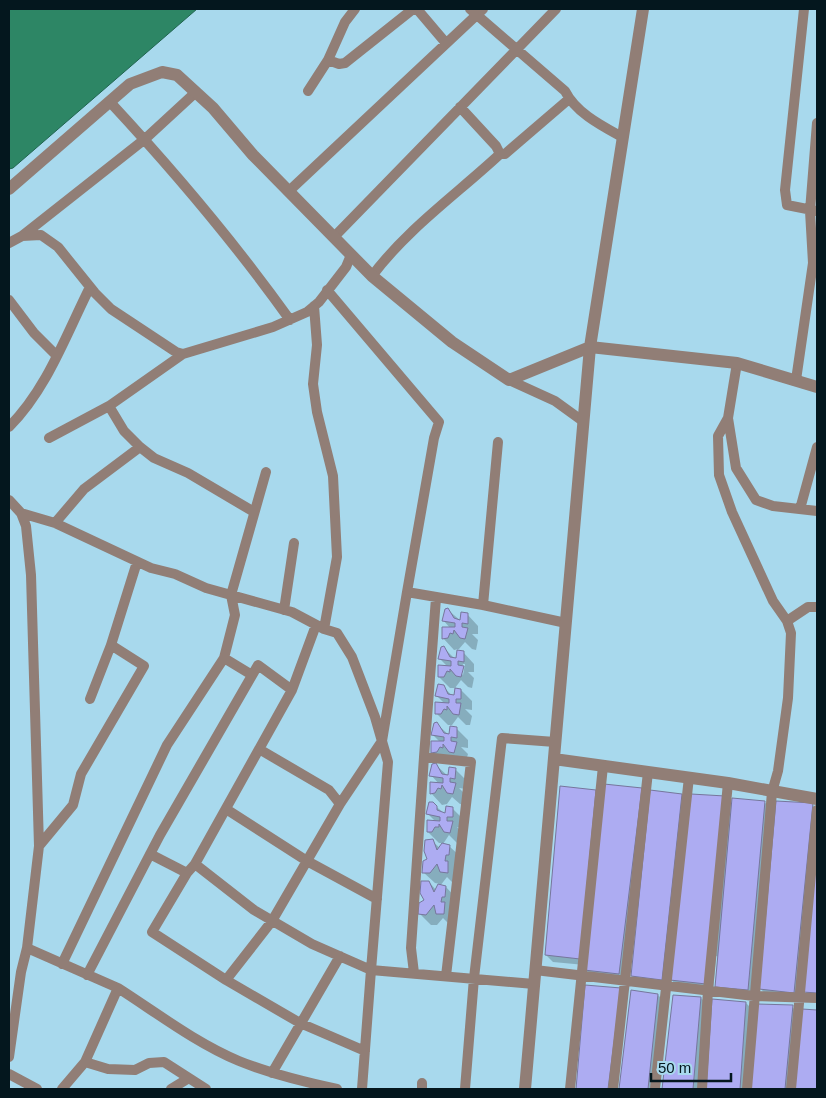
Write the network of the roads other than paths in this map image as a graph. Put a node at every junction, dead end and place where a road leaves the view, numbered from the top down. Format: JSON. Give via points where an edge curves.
{"nodes":[{"id":1,"x":355,"y":9,"type":"edge"},
{"id":2,"x":413,"y":9,"type":"edge"},
{"id":3,"x":417,"y":9,"type":"edge"},
{"id":4,"x":556,"y":9,"type":"edge"},
{"id":5,"x":643,"y":9,"type":"edge"},
{"id":6,"x":804,"y":9,"type":"edge"},
{"id":7,"x":476,"y":11,"type":"edge"},
{"id":8,"x":444,"y":42,"type":"junction"},
{"id":9,"x":517,"y":49,"type":"junction"},
{"id":10,"x":328,"y":60,"type":"junction"},
{"id":11,"x":308,"y":90,"type":"dead end"},
{"id":12,"x":196,"y":92,"type":"junction"},
{"id":13,"x":569,"y":99,"type":"junction"},
{"id":14,"x":110,"y":102,"type":"junction"},
{"id":15,"x":460,"y":107,"type":"junction"},
{"id":16,"x":817,"y":123,"type":"edge"},
{"id":17,"x":622,"y":137,"type":"junction"},
{"id":18,"x":145,"y":139,"type":"junction"},
{"id":19,"x":500,"y":154,"type":"junction"},
{"id":20,"x":9,"y":189,"type":"edge"},
{"id":21,"x":289,"y":191,"type":"junction"},
{"id":22,"x":814,"y":211,"type":"edge"},
{"id":23,"x":22,"y":236,"type":"junction"},
{"id":24,"x":334,"y":237,"type":"junction"},
{"id":25,"x":9,"y":243,"type":"edge"},
{"id":26,"x":351,"y":255,"type":"junction"},
{"id":27,"x":815,"y":264,"type":"edge"},
{"id":28,"x":372,"y":276,"type":"junction"},
{"id":29,"x":90,"y":287,"type":"junction"},
{"id":30,"x":327,"y":290,"type":"junction"},
{"id":31,"x":9,"y":300,"type":"edge"},
{"id":32,"x":314,"y":306,"type":"junction"},
{"id":33,"x":290,"y":320,"type":"junction"},
{"id":34,"x":590,"y":347,"type":"junction"},
{"id":35,"x":183,"y":354,"type":"junction"},
{"id":36,"x":57,"y":356,"type":"junction"},
{"id":37,"x":737,"y":362,"type":"junction"},
{"id":38,"x":509,"y":380,"type":"junction"},
{"id":39,"x":796,"y":380,"type":"junction"},
{"id":40,"x":817,"y":386,"type":"edge"},
{"id":41,"x":109,"y":406,"type":"junction"},
{"id":42,"x":728,"y":418,"type":"junction"},
{"id":43,"x":584,"y":422,"type":"junction"},
{"id":44,"x":9,"y":428,"type":"edge"},
{"id":45,"x":49,"y":438,"type":"dead end"},
{"id":46,"x":498,"y":442,"type":"dead end"},
{"id":47,"x":817,"y":447,"type":"edge"},
{"id":48,"x":140,"y":448,"type":"junction"},
{"id":49,"x":266,"y":472,"type":"dead end"},
{"id":50,"x":9,"y":500,"type":"edge"},
{"id":51,"x":800,"y":509,"type":"junction"},
{"id":52,"x":817,"y":511,"type":"edge"},
{"id":53,"x":254,"y":512,"type":"junction"},
{"id":54,"x":22,"y":513,"type":"junction"},
{"id":55,"x":54,"y":523,"type":"junction"},
{"id":56,"x":294,"y":543,"type":"dead end"},
{"id":57,"x":137,"y":562,"type":"junction"},
{"id":58,"x":407,"y":592,"type":"junction"},
{"id":59,"x":231,"y":595,"type":"junction"},
{"id":60,"x":436,"y":598,"type":"junction"},
{"id":61,"x":483,"y":605,"type":"junction"},
{"id":62,"x":817,"y":607,"type":"edge"},
{"id":63,"x":284,"y":610,"type":"junction"},
{"id":64,"x":787,"y":621,"type":"junction"},
{"id":65,"x":566,"y":623,"type":"junction"},
{"id":66,"x":320,"y":627,"type":"junction"},
{"id":67,"x":111,"y":645,"type":"junction"},
{"id":68,"x":224,"y":658,"type":"junction"},
{"id":69,"x":252,"y":675,"type":"junction"},
{"id":70,"x":292,"y":690,"type":"junction"},
{"id":71,"x":90,"y":699,"type":"dead end"},
{"id":72,"x":382,"y":740,"type":"junction"},
{"id":73,"x":555,"y":742,"type":"junction"},
{"id":74,"x":259,"y":750,"type":"junction"},
{"id":75,"x":424,"y":757,"type":"junction"},
{"id":76,"x":554,"y":759,"type":"junction"},
{"id":77,"x":602,"y":766,"type":"junction"},
{"id":78,"x":648,"y":772,"type":"junction"},
{"id":79,"x":689,"y":778,"type":"junction"},
{"id":80,"x":728,"y":783,"type":"junction"},
{"id":81,"x":772,"y":792,"type":"junction"},
{"id":82,"x":817,"y":799,"type":"edge"},
{"id":83,"x":340,"y":804,"type":"junction"},
{"id":84,"x":226,"y":809,"type":"junction"},
{"id":85,"x":817,"y":810,"type":"edge"},
{"id":86,"x":39,"y":846,"type":"junction"},
{"id":87,"x":150,"y":854,"type":"junction"},
{"id":88,"x":307,"y":861,"type":"junction"},
{"id":89,"x":195,"y":864,"type":"junction"},
{"id":90,"x":186,"y":873,"type":"junction"},
{"id":91,"x":377,"y":899,"type":"junction"},
{"id":92,"x":272,"y":921,"type":"junction"},
{"id":93,"x":27,"y":948,"type":"junction"},
{"id":94,"x":340,"y":956,"type":"junction"},
{"id":95,"x":62,"y":964,"type":"junction"},
{"id":96,"x":371,"y":970,"type":"junction"},
{"id":97,"x":535,"y":970,"type":"junction"},
{"id":98,"x":414,"y":973,"type":"junction"},
{"id":99,"x":87,"y":974,"type":"junction"},
{"id":100,"x":581,"y":975,"type":"junction"},
{"id":101,"x":446,"y":976,"type":"junction"},
{"id":102,"x":474,"y":978,"type":"junction"},
{"id":103,"x":226,"y":980,"type":"junction"},
{"id":104,"x":626,"y":980,"type":"junction"},
{"id":105,"x":534,"y":984,"type":"junction"},
{"id":106,"x":668,"y":985,"type":"junction"},
{"id":107,"x":118,"y":988,"type":"junction"},
{"id":108,"x":708,"y":990,"type":"junction"},
{"id":109,"x":754,"y":996,"type":"junction"},
{"id":110,"x":799,"y":996,"type":"junction"},
{"id":111,"x":817,"y":998,"type":"edge"},
{"id":112,"x":300,"y":1023,"type":"junction"},
{"id":113,"x":365,"y":1051,"type":"junction"},
{"id":114,"x":9,"y":1057,"type":"edge"},
{"id":115,"x":85,"y":1062,"type":"junction"},
{"id":116,"x":272,"y":1073,"type":"junction"},
{"id":117,"x":9,"y":1074,"type":"edge"},
{"id":118,"x":190,"y":1078,"type":"junction"},
{"id":119,"x":37,"y":1089,"type":"edge"},
{"id":120,"x":62,"y":1089,"type":"edge"},
{"id":121,"x":171,"y":1089,"type":"edge"},
{"id":122,"x":206,"y":1089,"type":"edge"},
{"id":123,"x":338,"y":1089,"type":"edge"},
{"id":124,"x":362,"y":1089,"type":"edge"},
{"id":125,"x":465,"y":1089,"type":"edge"},
{"id":126,"x":525,"y":1089,"type":"edge"},
{"id":127,"x":570,"y":1089,"type":"edge"},
{"id":128,"x":614,"y":1089,"type":"edge"},
{"id":129,"x":655,"y":1089,"type":"edge"},
{"id":130,"x":702,"y":1089,"type":"edge"},
{"id":131,"x":746,"y":1089,"type":"edge"},
{"id":132,"x":791,"y":1089,"type":"edge"}],
"edges":[{"from":1,"to":10,"type":"street","via":[[345,22]]},
{"from":2,"to":10,"type":"street","via":[[345,63]]},
{"from":3,"to":8,"type":"street"},
{"from":4,"to":9,"type":"street"},
{"from":5,"to":17,"type":"street"},
{"from":6,"to":22,"type":"street","via":[[785,190],[788,205]]},
{"from":7,"to":8,"type":"street"},
{"from":7,"to":9,"type":"street"},
{"from":8,"to":21,"type":"street"},
{"from":9,"to":13,"type":"street","via":[[565,91]]},
{"from":9,"to":15,"type":"street"},
{"from":10,"to":11,"type":"street"},
{"from":12,"to":14,"type":"street","via":[[177,75],[162,72],[130,84]]},
{"from":12,"to":18,"type":"street"},
{"from":12,"to":21,"type":"street"},
{"from":13,"to":17,"type":"street","via":[[596,123]]},
{"from":13,"to":19,"type":"street","via":[[505,154]]},
{"from":14,"to":18,"type":"street"},
{"from":14,"to":20,"type":"street"},
{"from":15,"to":19,"type":"street"},
{"from":15,"to":24,"type":"street"},
{"from":16,"to":22,"type":"street"},
{"from":17,"to":34,"type":"street"},
{"from":18,"to":23,"type":"street"},
{"from":18,"to":33,"type":"street","via":[[254,269]]},
{"from":19,"to":28,"type":"street","via":[[388,254]]},
{"from":21,"to":24,"type":"street"},
{"from":22,"to":27,"type":"street"},
{"from":23,"to":25,"type":"street"},
{"from":23,"to":29,"type":"street","via":[[41,236],[58,247]]},
{"from":24,"to":26,"type":"street"},
{"from":26,"to":28,"type":"street"},
{"from":26,"to":30,"type":"street","via":[[346,267]]},
{"from":27,"to":39,"type":"street"},
{"from":28,"to":38,"type":"street","via":[[452,342]]},
{"from":29,"to":35,"type":"street","via":[[111,309]]},
{"from":29,"to":36,"type":"street"},
{"from":30,"to":32,"type":"street"},
{"from":30,"to":58,"type":"street","via":[[439,422]]},
{"from":31,"to":36,"type":"street"},
{"from":32,"to":33,"type":"street"},
{"from":32,"to":66,"type":"street","via":[[317,344],[314,384],[317,412],[333,476],[337,558]]},
{"from":33,"to":35,"type":"street"},
{"from":34,"to":37,"type":"street"},
{"from":34,"to":38,"type":"street"},
{"from":34,"to":43,"type":"street"},
{"from":35,"to":41,"type":"street"},
{"from":36,"to":44,"type":"street","via":[[23,413]]},
{"from":37,"to":39,"type":"street"},
{"from":37,"to":42,"type":"street"},
{"from":38,"to":43,"type":"street","via":[[555,401]]},
{"from":39,"to":40,"type":"street"},
{"from":41,"to":45,"type":"street"},
{"from":41,"to":48,"type":"street","via":[[124,431]]},
{"from":42,"to":51,"type":"street","via":[[736,468],[756,500]]},
{"from":42,"to":64,"type":"street","via":[[718,436],[719,475],[732,512],[773,601]]},
{"from":43,"to":65,"type":"street"},
{"from":46,"to":61,"type":"street"},
{"from":47,"to":51,"type":"street"},
{"from":48,"to":53,"type":"street"},
{"from":48,"to":55,"type":"street","via":[[84,490]]},
{"from":49,"to":53,"type":"street"},
{"from":50,"to":54,"type":"street"},
{"from":51,"to":52,"type":"street"},
{"from":53,"to":59,"type":"street"},
{"from":54,"to":55,"type":"street"},
{"from":54,"to":86,"type":"street","via":[[31,575]]},
{"from":55,"to":57,"type":"street"},
{"from":56,"to":63,"type":"street"},
{"from":57,"to":59,"type":"street"},
{"from":57,"to":67,"type":"street"},
{"from":58,"to":60,"type":"street"},
{"from":58,"to":72,"type":"street"},
{"from":59,"to":63,"type":"street"},
{"from":59,"to":68,"type":"street","via":[[235,615]]},
{"from":60,"to":61,"type":"street"},
{"from":60,"to":75,"type":"street"},
{"from":61,"to":65,"type":"street"},
{"from":62,"to":64,"type":"street","via":[[808,608]]},
{"from":63,"to":66,"type":"street"},
{"from":64,"to":81,"type":"street","via":[[791,633],[788,698]]},
{"from":65,"to":73,"type":"street"},
{"from":66,"to":70,"type":"street"},
{"from":66,"to":72,"type":"street","via":[[337,633],[352,657]]},
{"from":67,"to":71,"type":"street"},
{"from":67,"to":86,"type":"street","via":[[144,666],[81,774],[73,805]]},
{"from":68,"to":69,"type":"street"},
{"from":68,"to":95,"type":"street","via":[[167,745]]},
{"from":69,"to":70,"type":"street","via":[[258,665]]},
{"from":69,"to":87,"type":"street"},
{"from":70,"to":74,"type":"street"},
{"from":72,"to":83,"type":"street"},
{"from":72,"to":91,"type":"street","via":[[388,762]]},
{"from":73,"to":76,"type":"street"},
{"from":73,"to":102,"type":"street","via":[[502,738]]},
{"from":74,"to":83,"type":"street","via":[[329,790]]},
{"from":74,"to":84,"type":"street"},
{"from":75,"to":98,"type":"street","via":[[411,948]]},
{"from":75,"to":101,"type":"street","via":[[471,762]]},
{"from":76,"to":77,"type":"street"},
{"from":76,"to":97,"type":"street"},
{"from":77,"to":78,"type":"street"},
{"from":77,"to":100,"type":"street"},
{"from":78,"to":79,"type":"street"},
{"from":78,"to":104,"type":"street"},
{"from":79,"to":80,"type":"street"},
{"from":79,"to":106,"type":"street"},
{"from":80,"to":81,"type":"street"},
{"from":80,"to":108,"type":"street"},
{"from":81,"to":82,"type":"street"},
{"from":81,"to":109,"type":"street"},
{"from":83,"to":88,"type":"street"},
{"from":84,"to":88,"type":"street"},
{"from":84,"to":89,"type":"street"},
{"from":85,"to":110,"type":"street"},
{"from":86,"to":93,"type":"street"},
{"from":87,"to":90,"type":"street"},
{"from":87,"to":99,"type":"street"},
{"from":88,"to":91,"type":"street"},
{"from":88,"to":92,"type":"street"},
{"from":89,"to":90,"type":"street"},
{"from":89,"to":92,"type":"street"},
{"from":90,"to":103,"type":"street","via":[[152,932]]},
{"from":91,"to":96,"type":"street"},
{"from":92,"to":94,"type":"street"},
{"from":92,"to":103,"type":"street"},
{"from":93,"to":95,"type":"street"},
{"from":93,"to":114,"type":"street"},
{"from":94,"to":96,"type":"street"},
{"from":94,"to":112,"type":"street"},
{"from":95,"to":99,"type":"street"},
{"from":96,"to":98,"type":"street"},
{"from":96,"to":113,"type":"street"},
{"from":97,"to":100,"type":"street"},
{"from":97,"to":105,"type":"street"},
{"from":98,"to":101,"type":"street"},
{"from":99,"to":107,"type":"street"},
{"from":100,"to":104,"type":"street"},
{"from":100,"to":127,"type":"street"},
{"from":101,"to":102,"type":"street"},
{"from":102,"to":105,"type":"street"},
{"from":102,"to":125,"type":"street"},
{"from":103,"to":112,"type":"street"},
{"from":104,"to":106,"type":"street"},
{"from":104,"to":128,"type":"street"},
{"from":105,"to":126,"type":"street"},
{"from":106,"to":108,"type":"street"},
{"from":106,"to":129,"type":"street"},
{"from":107,"to":115,"type":"street"},
{"from":107,"to":116,"type":"street","via":[[206,1044]]},
{"from":108,"to":109,"type":"street"},
{"from":108,"to":130,"type":"street"},
{"from":109,"to":110,"type":"street"},
{"from":109,"to":131,"type":"street"},
{"from":110,"to":111,"type":"street"},
{"from":110,"to":132,"type":"street"},
{"from":112,"to":113,"type":"street"},
{"from":112,"to":116,"type":"street"},
{"from":113,"to":124,"type":"street"},
{"from":115,"to":118,"type":"street","via":[[108,1069],[135,1070],[149,1063],[164,1062]]},
{"from":115,"to":120,"type":"street"},
{"from":116,"to":123,"type":"street"},
{"from":117,"to":119,"type":"street"},
{"from":118,"to":121,"type":"street"},
{"from":118,"to":122,"type":"street"}]}
